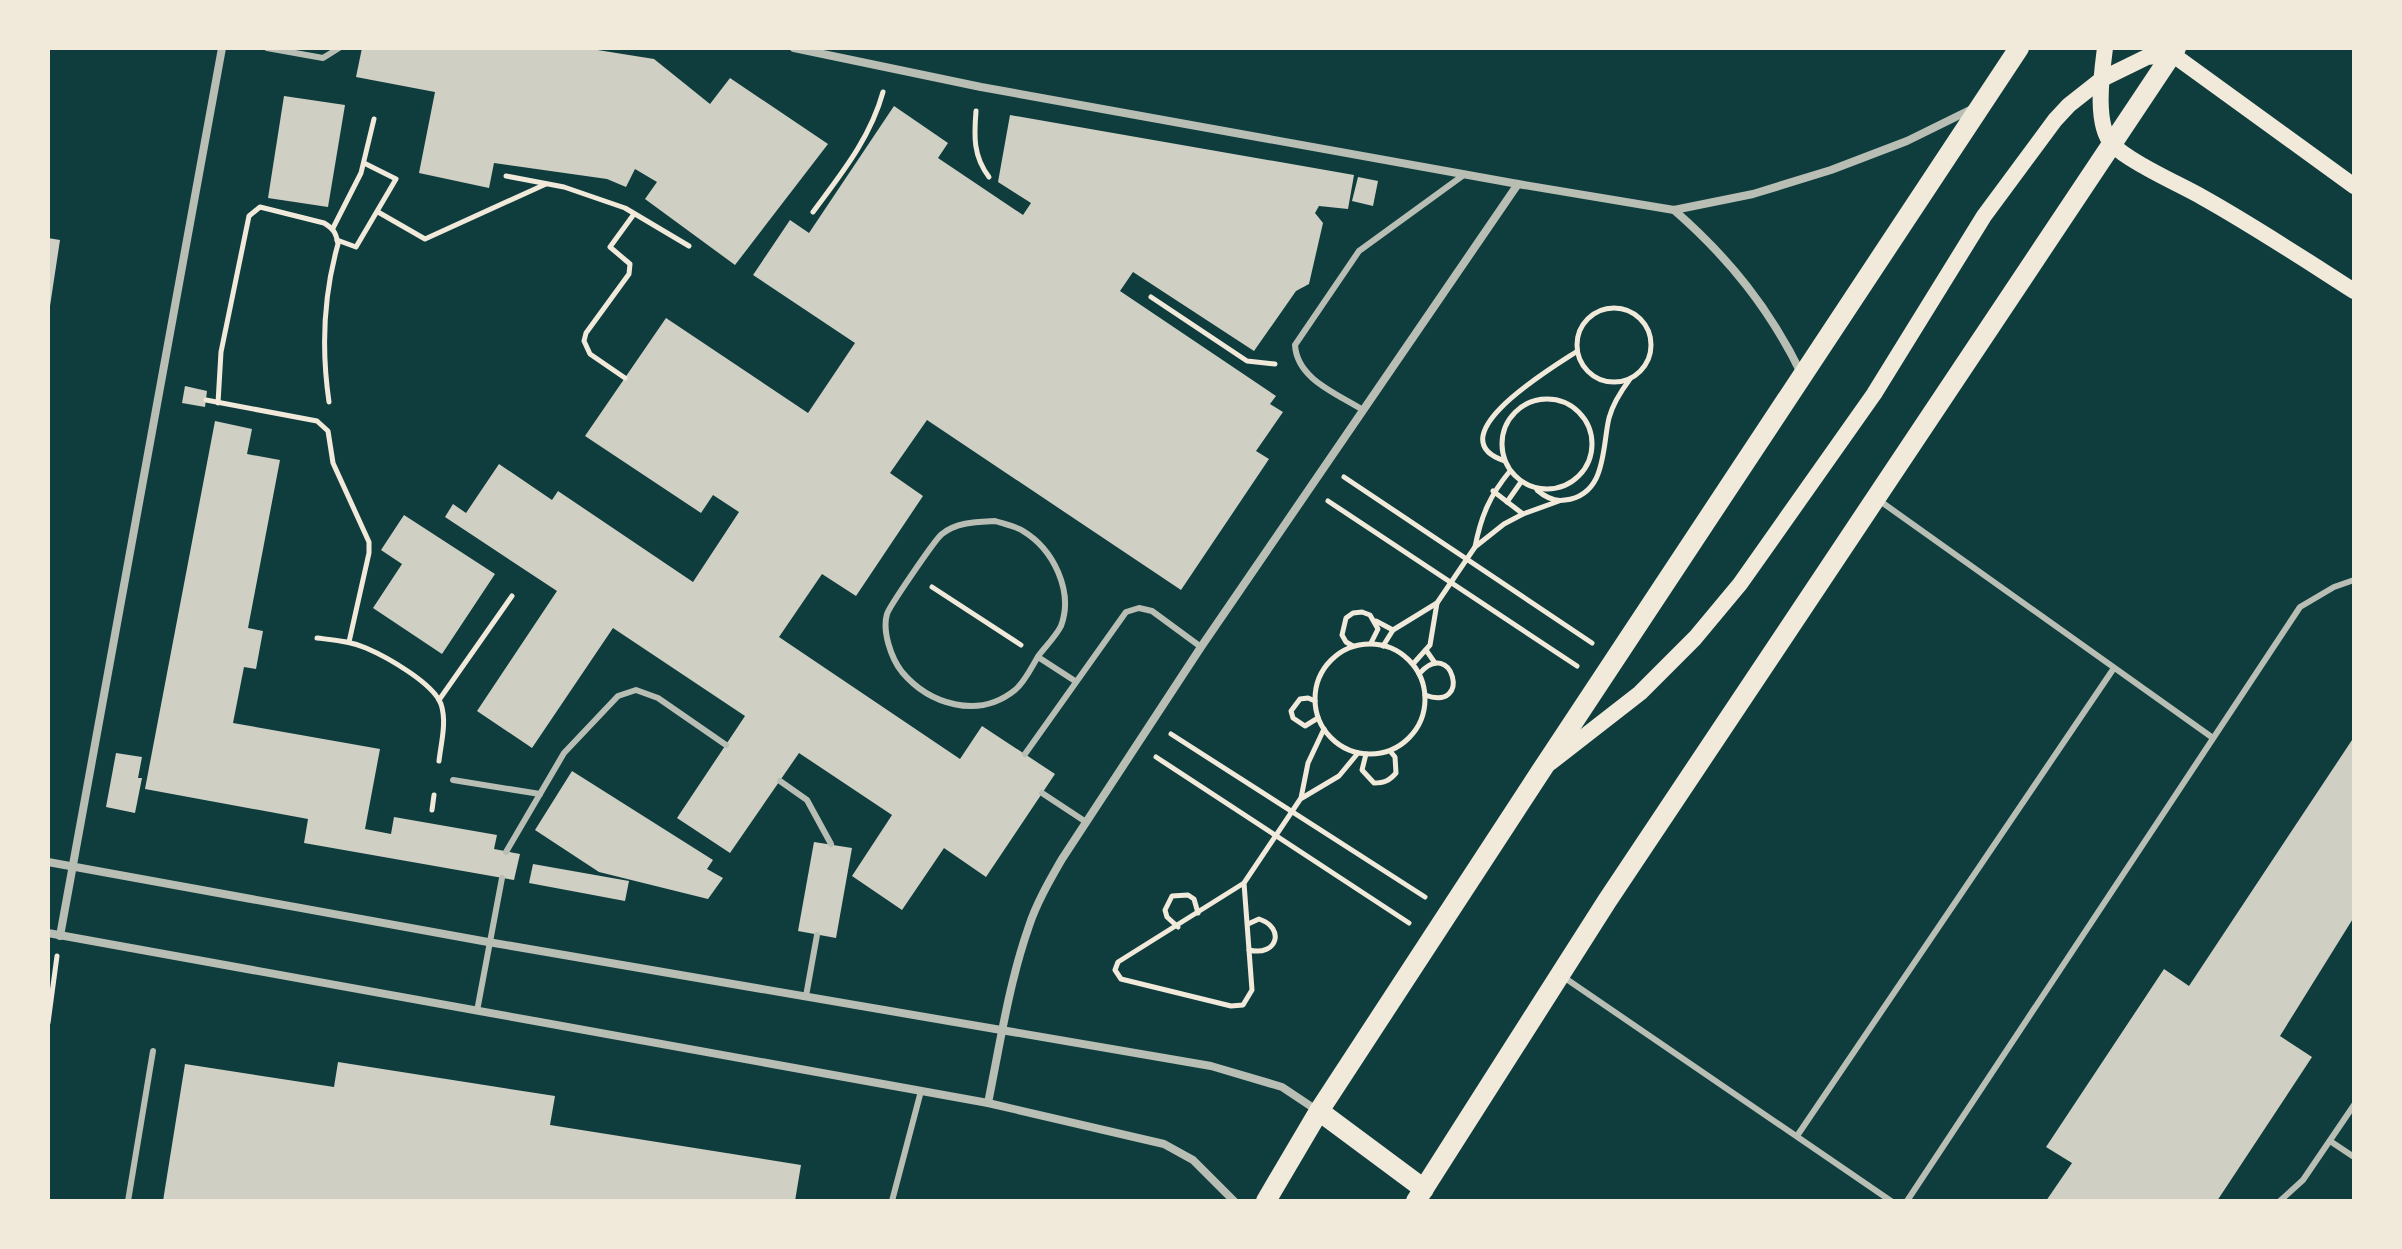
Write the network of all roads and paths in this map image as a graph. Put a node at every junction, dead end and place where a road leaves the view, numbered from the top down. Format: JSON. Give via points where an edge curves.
{"nodes":[{"id":1,"x":222,"y":48,"type":"edge"},
{"id":2,"x":267,"y":48,"type":"edge"},
{"id":3,"x":339,"y":48,"type":"edge"},
{"id":4,"x":794,"y":48,"type":"edge"},
{"id":5,"x":2019,"y":48,"type":"edge"},
{"id":6,"x":2105,"y":48,"type":"edge"},
{"id":7,"x":2177,"y":50,"type":"edge"},
{"id":8,"x":888,"y":67,"type":"junction"},
{"id":9,"x":2102,"y":79,"type":"junction"},
{"id":10,"x":981,"y":87,"type":"junction"},
{"id":11,"x":1980,"y":105,"type":"junction"},
{"id":12,"x":374,"y":119,"type":"dead end"},
{"id":13,"x":2112,"y":144,"type":"junction"},
{"id":14,"x":364,"y":163,"type":"junction"},
{"id":15,"x":1466,"y":174,"type":"junction"},
{"id":16,"x":506,"y":176,"type":"dead end"},
{"id":17,"x":989,"y":177,"type":"dead end"},
{"id":18,"x":546,"y":184,"type":"junction"},
{"id":19,"x":1518,"y":184,"type":"junction"},
{"id":20,"x":2354,"y":186,"type":"edge"},
{"id":21,"x":1674,"y":210,"type":"junction"},
{"id":22,"x":378,"y":212,"type":"junction"},
{"id":23,"x":813,"y":212,"type":"dead end"},
{"id":24,"x":634,"y":214,"type":"junction"},
{"id":25,"x":333,"y":228,"type":"junction"},
{"id":26,"x":337,"y":240,"type":"junction"},
{"id":27,"x":689,"y":246,"type":"dead end"},
{"id":28,"x":2354,"y":291,"type":"edge"},
{"id":29,"x":1151,"y":297,"type":"dead end"},
{"id":30,"x":1576,"y":352,"type":"junction"},
{"id":31,"x":1296,"y":360,"type":"junction"},
{"id":32,"x":1802,"y":375,"type":"junction"},
{"id":33,"x":625,"y":378,"type":"dead end"},
{"id":34,"x":1631,"y":378,"type":"junction"},
{"id":35,"x":206,"y":400,"type":"dead end"},
{"id":36,"x":329,"y":402,"type":"dead end"},
{"id":37,"x":218,"y":403,"type":"junction"},
{"id":38,"x":1363,"y":410,"type":"junction"},
{"id":39,"x":1505,"y":461,"type":"junction"},
{"id":40,"x":1326,"y":465,"type":"junction"},
{"id":41,"x":1510,"y":471,"type":"junction"},
{"id":42,"x":1521,"y":482,"type":"junction"},
{"id":43,"x":1309,"y":488,"type":"junction"},
{"id":44,"x":1536,"y":488,"type":"junction"},
{"id":45,"x":1493,"y":491,"type":"junction"},
{"id":46,"x":1875,"y":498,"type":"junction"},
{"id":47,"x":1559,"y":501,"type":"junction"},
{"id":48,"x":1507,"y":502,"type":"junction"},
{"id":49,"x":1523,"y":514,"type":"junction"},
{"id":50,"x":1475,"y":547,"type":"junction"},
{"id":51,"x":1466,"y":559,"type":"junction"},
{"id":52,"x":2354,"y":580,"type":"edge"},
{"id":53,"x":1450,"y":582,"type":"junction"},
{"id":54,"x":936,"y":590,"type":"dead end"},
{"id":55,"x":512,"y":596,"type":"dead end"},
{"id":56,"x":1437,"y":603,"type":"junction"},
{"id":57,"x":1375,"y":621,"type":"junction"},
{"id":58,"x":1393,"y":630,"type":"junction"},
{"id":59,"x":317,"y":638,"type":"dead end"},
{"id":60,"x":1012,"y":640,"type":"dead end"},
{"id":61,"x":349,"y":642,"type":"junction"},
{"id":62,"x":1371,"y":644,"type":"junction"},
{"id":63,"x":1353,"y":646,"type":"junction"},
{"id":64,"x":1383,"y":646,"type":"junction"},
{"id":65,"x":1201,"y":647,"type":"junction"},
{"id":66,"x":1426,"y":650,"type":"junction"},
{"id":67,"x":1038,"y":657,"type":"junction"},
{"id":68,"x":1616,"y":659,"type":"junction"},
{"id":69,"x":1435,"y":663,"type":"junction"},
{"id":70,"x":1413,"y":664,"type":"junction"},
{"id":71,"x":2114,"y":668,"type":"junction"},
{"id":72,"x":1419,"y":674,"type":"junction"},
{"id":73,"x":1075,"y":681,"type":"junction"},
{"id":74,"x":1601,"y":682,"type":"junction"},
{"id":75,"x":1425,"y":695,"type":"junction"},
{"id":76,"x":439,"y":700,"type":"junction"},
{"id":77,"x":1315,"y":701,"type":"junction"},
{"id":78,"x":1318,"y":718,"type":"junction"},
{"id":79,"x":1152,"y":721,"type":"junction"},
{"id":80,"x":1324,"y":729,"type":"junction"},
{"id":81,"x":2213,"y":738,"type":"junction"},
{"id":82,"x":726,"y":745,"type":"dead end"},
{"id":83,"x":1137,"y":745,"type":"junction"},
{"id":84,"x":1390,"y":751,"type":"junction"},
{"id":85,"x":1358,"y":753,"type":"junction"},
{"id":86,"x":1025,"y":754,"type":"dead end"},
{"id":87,"x":1366,"y":754,"type":"junction"},
{"id":88,"x":438,"y":765,"type":"dead end"},
{"id":89,"x":1541,"y":771,"type":"junction"},
{"id":90,"x":453,"y":780,"type":"dead end"},
{"id":91,"x":780,"y":781,"type":"dead end"},
{"id":92,"x":1042,"y":793,"type":"dead end"},
{"id":93,"x":434,"y":794,"type":"dead end"},
{"id":94,"x":540,"y":794,"type":"junction"},
{"id":95,"x":1301,"y":798,"type":"junction"},
{"id":96,"x":432,"y":810,"type":"dead end"},
{"id":97,"x":1293,"y":811,"type":"junction"},
{"id":98,"x":1086,"y":822,"type":"junction"},
{"id":99,"x":1276,"y":836,"type":"junction"},
{"id":100,"x":831,"y":844,"type":"dead end"},
{"id":101,"x":506,"y":852,"type":"dead end"},
{"id":102,"x":48,"y":862,"type":"edge"},
{"id":103,"x":73,"y":866,"type":"junction"},
{"id":104,"x":502,"y":878,"type":"dead end"},
{"id":105,"x":1244,"y":883,"type":"junction"},
{"id":106,"x":1449,"y":913,"type":"junction"},
{"id":107,"x":1198,"y":914,"type":"junction"},
{"id":108,"x":1248,"y":924,"type":"junction"},
{"id":109,"x":1178,"y":927,"type":"junction"},
{"id":110,"x":48,"y":933,"type":"edge"},
{"id":111,"x":817,"y":935,"type":"dead end"},
{"id":112,"x":60,"y":936,"type":"junction"},
{"id":113,"x":1433,"y":938,"type":"junction"},
{"id":114,"x":488,"y":942,"type":"junction"},
{"id":115,"x":1249,"y":950,"type":"junction"},
{"id":116,"x":1559,"y":974,"type":"junction"},
{"id":117,"x":806,"y":996,"type":"junction"},
{"id":118,"x":477,"y":1011,"type":"junction"},
{"id":119,"x":48,"y":1023,"type":"edge"},
{"id":120,"x":1003,"y":1031,"type":"junction"},
{"id":121,"x":153,"y":1051,"type":"dead end"},
{"id":122,"x":921,"y":1091,"type":"junction"},
{"id":123,"x":988,"y":1103,"type":"junction"},
{"id":124,"x":2354,"y":1105,"type":"edge"},
{"id":125,"x":1319,"y":1111,"type":"junction"},
{"id":126,"x":1797,"y":1136,"type":"junction"},
{"id":127,"x":2330,"y":1141,"type":"junction"},
{"id":128,"x":2354,"y":1157,"type":"edge"},
{"id":129,"x":1420,"y":1195,"type":"edge"},
{"id":130,"x":128,"y":1201,"type":"edge"},
{"id":131,"x":892,"y":1201,"type":"edge"},
{"id":132,"x":1234,"y":1201,"type":"edge"},
{"id":133,"x":1266,"y":1201,"type":"edge"},
{"id":134,"x":1891,"y":1201,"type":"edge"},
{"id":135,"x":1907,"y":1201,"type":"edge"},
{"id":136,"x":2280,"y":1201,"type":"edge"}],
"edges":[{"from":1,"to":103,"type":"street"},
{"from":2,"to":3,"type":"lane","via":[[323,58]]},
{"from":4,"to":8,"type":"street"},
{"from":5,"to":11,"type":"main road"},
{"from":6,"to":9,"type":"main road"},
{"from":7,"to":9,"type":"main road","via":[[2147,57]]},
{"from":7,"to":13,"type":"main road"},
{"from":7,"to":20,"type":"main road"},
{"from":8,"to":10,"type":"street"},
{"from":8,"to":23,"type":"path","via":[[877,115],[859,150]]},
{"from":9,"to":13,"type":"main road","via":[[2102,116]]},
{"from":9,"to":89,"type":"main road","via":[[2055,120],[1984,216],[1874,394],[1740,584],[1640,693]]},
{"from":10,"to":15,"type":"street"},
{"from":10,"to":17,"type":"path","via":[[974,142]]},
{"from":11,"to":21,"type":"street","via":[[1831,170]]},
{"from":11,"to":32,"type":"main road"},
{"from":12,"to":14,"type":"path"},
{"from":13,"to":28,"type":"main road"},
{"from":13,"to":46,"type":"main road"},
{"from":14,"to":22,"type":"path","via":[[396,179]]},
{"from":14,"to":25,"type":"path"},
{"from":15,"to":19,"type":"street"},
{"from":15,"to":31,"type":"lane","via":[[1359,251],[1295,345]]},
{"from":16,"to":18,"type":"path"},
{"from":18,"to":22,"type":"path","via":[[425,239]]},
{"from":18,"to":24,"type":"path"},
{"from":19,"to":21,"type":"street"},
{"from":19,"to":38,"type":"street"},
{"from":21,"to":32,"type":"street","via":[[1735,268],[1784,337]]},
{"from":22,"to":26,"type":"path","via":[[356,247]]},
{"from":24,"to":27,"type":"path"},
{"from":24,"to":33,"type":"path","via":[[610,247],[630,264],[629,274],[584,341],[590,354]]},
{"from":25,"to":26,"type":"path"},
{"from":25,"to":37,"type":"path","via":[[260,207],[249,216],[221,352]]},
{"from":26,"to":36,"type":"path","via":[[324,308]]},
{"from":29,"to":31,"type":"path","via":[[1247,361]]},
{"from":30,"to":34,"type":"path","via":[[1592,377],[1621,383]]},
{"from":30,"to":34,"type":"path","via":[[1577,337],[1593,313],[1622,308],[1635,314],[1646,325],[1651,353],[1645,367]]},
{"from":30,"to":39,"type":"path","via":[[1516,392],[1490,421],[1486,451]]},
{"from":31,"to":38,"type":"lane","via":[[1302,370]]},
{"from":32,"to":68,"type":"main road"},
{"from":34,"to":47,"type":"path","via":[[1609,418],[1600,471],[1580,496]]},
{"from":35,"to":37,"type":"path"},
{"from":37,"to":61,"type":"path","via":[[317,421],[328,431],[333,463],[369,542]]},
{"from":38,"to":40,"type":"street"},
{"from":39,"to":41,"type":"path"},
{"from":39,"to":44,"type":"path","via":[[1501,441],[1514,413],[1542,400],[1572,407],[1590,432],[1588,463],[1566,485]]},
{"from":40,"to":43,"type":"street"},
{"from":40,"to":51,"type":"path"},
{"from":41,"to":42,"type":"path"},
{"from":41,"to":45,"type":"path"},
{"from":42,"to":44,"type":"path"},
{"from":42,"to":48,"type":"path"},
{"from":43,"to":53,"type":"path"},
{"from":43,"to":65,"type":"street"},
{"from":44,"to":47,"type":"path"},
{"from":45,"to":48,"type":"path"},
{"from":45,"to":50,"type":"path"},
{"from":46,"to":71,"type":"lane"},
{"from":46,"to":116,"type":"main road"},
{"from":47,"to":49,"type":"path"},
{"from":48,"to":49,"type":"path"},
{"from":49,"to":50,"type":"path"},
{"from":50,"to":51,"type":"path"},
{"from":51,"to":53,"type":"path"},
{"from":51,"to":68,"type":"path"},
{"from":52,"to":81,"type":"lane","via":[[2300,607]]},
{"from":53,"to":56,"type":"path"},
{"from":53,"to":74,"type":"path"},
{"from":54,"to":60,"type":"path"},
{"from":55,"to":76,"type":"path"},
{"from":56,"to":58,"type":"path"},
{"from":56,"to":66,"type":"path"},
{"from":57,"to":58,"type":"path"},
{"from":57,"to":62,"type":"path","via":[[1378,629]]},
{"from":57,"to":63,"type":"path","via":[[1362,612],[1346,618],[1342,635]]},
{"from":58,"to":64,"type":"path"},
{"from":59,"to":61,"type":"path"},
{"from":61,"to":76,"type":"path","via":[[416,677]]},
{"from":62,"to":63,"type":"path"},
{"from":62,"to":64,"type":"path"},
{"from":63,"to":77,"type":"path","via":[[1329,662]]},
{"from":64,"to":70,"type":"path"},
{"from":65,"to":73,"type":"lane","via":[[1152,611],[1139,608],[1126,612]]},
{"from":65,"to":79,"type":"street"},
{"from":66,"to":69,"type":"path"},
{"from":66,"to":70,"type":"path"},
{"from":67,"to":67,"type":"lane","via":[[1061,626],[1059,570],[1033,538],[995,521],[967,523],[941,534],[887,614],[888,641],[897,666],[914,687],[938,701],[965,706],[991,702],[1016,690]]},
{"from":67,"to":73,"type":"lane"},
{"from":68,"to":74,"type":"main road"},
{"from":69,"to":72,"type":"path"},
{"from":69,"to":75,"type":"path","via":[[1452,671],[1452,691],[1435,699]]},
{"from":70,"to":72,"type":"path"},
{"from":71,"to":81,"type":"lane"},
{"from":71,"to":126,"type":"lane"},
{"from":72,"to":75,"type":"path"},
{"from":73,"to":86,"type":"lane"},
{"from":74,"to":89,"type":"main road"},
{"from":75,"to":84,"type":"path","via":[[1420,723]]},
{"from":76,"to":88,"type":"path","via":[[443,716]]},
{"from":77,"to":78,"type":"path"},
{"from":77,"to":78,"type":"path","via":[[1300,699],[1291,711],[1305,726]]},
{"from":78,"to":80,"type":"path"},
{"from":79,"to":83,"type":"street"},
{"from":79,"to":97,"type":"path"},
{"from":80,"to":85,"type":"path","via":[[1338,744]]},
{"from":80,"to":95,"type":"path","via":[[1308,763]]},
{"from":81,"to":135,"type":"lane"},
{"from":82,"to":94,"type":"lane","via":[[658,698],[636,690],[618,696],[564,753]]},
{"from":83,"to":98,"type":"street"},
{"from":83,"to":99,"type":"path"},
{"from":84,"to":87,"type":"path"},
{"from":84,"to":87,"type":"path","via":[[1398,765],[1391,780],[1383,783],[1374,783],[1362,770]]},
{"from":85,"to":87,"type":"path"},
{"from":85,"to":95,"type":"path","via":[[1339,776]]},
{"from":89,"to":106,"type":"main road"},
{"from":90,"to":94,"type":"lane"},
{"from":91,"to":100,"type":"lane","via":[[807,800]]},
{"from":92,"to":98,"type":"lane"},
{"from":93,"to":96,"type":"path"},
{"from":94,"to":101,"type":"lane"},
{"from":95,"to":97,"type":"path"},
{"from":97,"to":99,"type":"path"},
{"from":97,"to":106,"type":"path"},
{"from":98,"to":120,"type":"street","via":[[1029,924]]},
{"from":99,"to":105,"type":"path"},
{"from":99,"to":113,"type":"path"},
{"from":102,"to":103,"type":"street"},
{"from":103,"to":112,"type":"street"},
{"from":103,"to":114,"type":"street"},
{"from":104,"to":114,"type":"lane"},
{"from":105,"to":107,"type":"path"},
{"from":105,"to":108,"type":"path"},
{"from":106,"to":113,"type":"main road"},
{"from":107,"to":109,"type":"path"},
{"from":107,"to":109,"type":"path","via":[[1194,899],[1172,896],[1165,910]]},
{"from":108,"to":115,"type":"path"},
{"from":108,"to":115,"type":"path","via":[[1267,921],[1275,936],[1267,950]]},
{"from":109,"to":115,"type":"path","via":[[1118,962],[1117,975],[1243,1005],[1252,990]]},
{"from":110,"to":112,"type":"street"},
{"from":111,"to":117,"type":"lane"},
{"from":112,"to":118,"type":"street"},
{"from":112,"to":119,"type":"path"},
{"from":113,"to":125,"type":"main road"},
{"from":114,"to":117,"type":"street"},
{"from":114,"to":118,"type":"lane"},
{"from":116,"to":126,"type":"lane"},
{"from":116,"to":129,"type":"main road"},
{"from":117,"to":120,"type":"street"},
{"from":118,"to":122,"type":"street"},
{"from":120,"to":123,"type":"street"},
{"from":120,"to":125,"type":"street","via":[[1248,1075],[1282,1087]]},
{"from":121,"to":130,"type":"lane"},
{"from":122,"to":123,"type":"street"},
{"from":122,"to":131,"type":"lane"},
{"from":123,"to":132,"type":"street","via":[[1164,1144],[1193,1160]]},
{"from":124,"to":127,"type":"lane"},
{"from":125,"to":129,"type":"main road"},
{"from":125,"to":133,"type":"main road"},
{"from":126,"to":134,"type":"lane"},
{"from":127,"to":128,"type":"lane"},
{"from":127,"to":136,"type":"lane","via":[[2303,1180]]}]}
